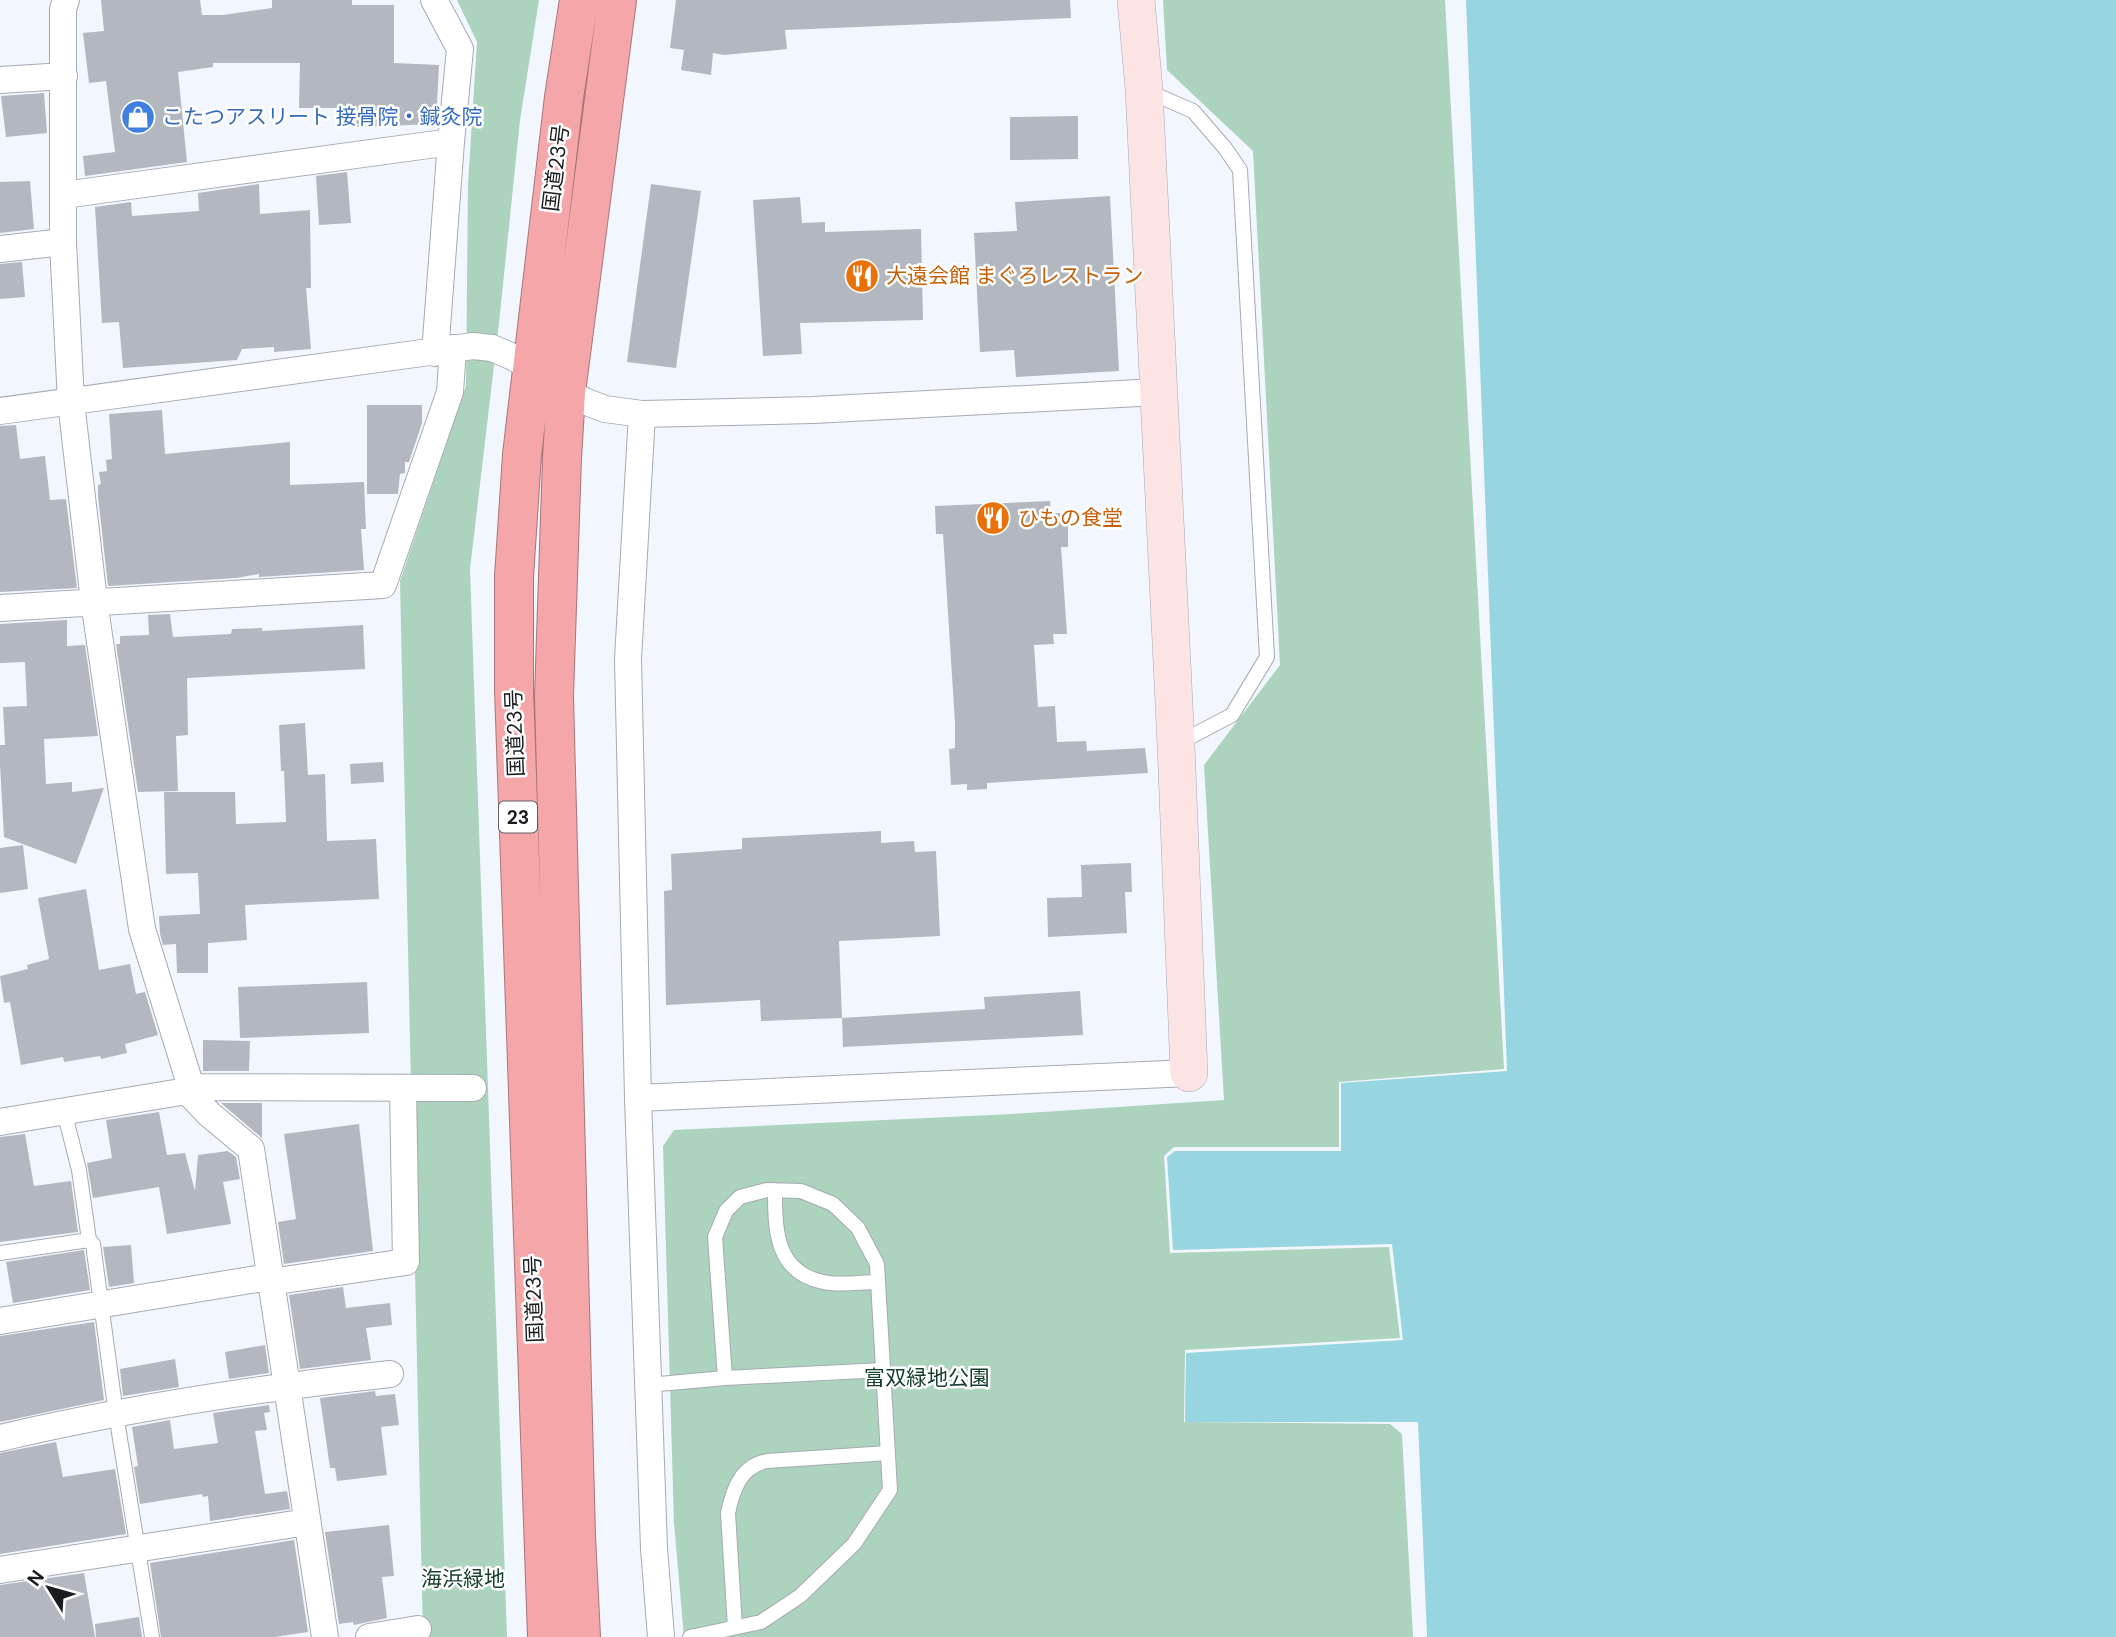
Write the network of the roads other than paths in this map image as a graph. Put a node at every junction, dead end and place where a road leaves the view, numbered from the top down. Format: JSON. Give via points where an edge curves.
{"nodes":[{"id":1,"x":66,"y":0,"type":"edge"},
{"id":2,"x":434,"y":0,"type":"edge"},
{"id":3,"x":579,"y":0,"type":"edge"},
{"id":4,"x":617,"y":0,"type":"edge"},
{"id":5,"x":1136,"y":0,"type":"edge"},
{"id":6,"x":64,"y":76,"type":"junction"},
{"id":7,"x":0,"y":80,"type":"edge"},
{"id":8,"x":1144,"y":89,"type":"junction"},
{"id":9,"x":451,"y":142,"type":"junction"},
{"id":10,"x":64,"y":195,"type":"junction"},
{"id":11,"x":63,"y":242,"type":"junction"},
{"id":12,"x":0,"y":249,"type":"edge"},
{"id":13,"x":444,"y":350,"type":"junction"},
{"id":14,"x":532,"y":368,"type":"junction"},
{"id":15,"x":566,"y":392,"type":"junction"},
{"id":16,"x":1158,"y":392,"type":"junction"},
{"id":17,"x":71,"y":402,"type":"junction"},
{"id":18,"x":0,"y":411,"type":"edge"},
{"id":19,"x":642,"y":414,"type":"junction"},
{"id":20,"x":94,"y":601,"type":"junction"},
{"id":21,"x":0,"y":608,"type":"edge"},
{"id":22,"x":1176,"y":745,"type":"junction"},
{"id":23,"x":1189,"y":1073,"type":"joint"},
{"id":24,"x":403,"y":1088,"type":"junction"},
{"id":25,"x":473,"y":1088,"type":"dead end"},
{"id":26,"x":189,"y":1089,"type":"junction"},
{"id":27,"x":638,"y":1098,"type":"junction"},
{"id":28,"x":64,"y":1111,"type":"junction"},
{"id":29,"x":0,"y":1122,"type":"edge"},
{"id":30,"x":775,"y":1190,"type":"junction"},
{"id":31,"x":89,"y":1240,"type":"junction"},
{"id":32,"x":0,"y":1254,"type":"edge"},
{"id":33,"x":270,"y":1280,"type":"junction"},
{"id":34,"x":877,"y":1282,"type":"junction"},
{"id":35,"x":100,"y":1303,"type":"junction"},
{"id":36,"x":0,"y":1321,"type":"edge"},
{"id":37,"x":883,"y":1370,"type":"junction"},
{"id":38,"x":390,"y":1374,"type":"dead end"},
{"id":39,"x":725,"y":1378,"type":"junction"},
{"id":40,"x":285,"y":1385,"type":"junction"},
{"id":41,"x":649,"y":1385,"type":"junction"},
{"id":42,"x":116,"y":1414,"type":"junction"},
{"id":43,"x":0,"y":1438,"type":"edge"},
{"id":44,"x":888,"y":1453,"type":"junction"},
{"id":45,"x":307,"y":1522,"type":"junction"},
{"id":46,"x":139,"y":1549,"type":"junction"},
{"id":47,"x":0,"y":1570,"type":"edge"},
{"id":48,"x":735,"y":1628,"type":"junction"},
{"id":49,"x":418,"y":1629,"type":"dead end"},
{"id":50,"x":152,"y":1637,"type":"edge"},
{"id":51,"x":325,"y":1637,"type":"edge"},
{"id":52,"x":369,"y":1637,"type":"edge"},
{"id":53,"x":547,"y":1637,"type":"edge"},
{"id":54,"x":582,"y":1637,"type":"edge"},
{"id":55,"x":661,"y":1637,"type":"edge"},
{"id":56,"x":690,"y":1637,"type":"edge"}],
"edges":[{"from":1,"to":6,"type":"street"},
{"from":2,"to":9,"type":"street","via":[[460,49]]},
{"from":3,"to":14,"type":"highway","name":"国道23号","number":"23"},
{"from":4,"to":15,"type":"highway","name":"国道23号","number":"23"},
{"from":5,"to":8,"type":"street"},
{"from":6,"to":7,"type":"street"},
{"from":6,"to":10,"type":"street"},
{"from":8,"to":16,"type":"street"},
{"from":8,"to":22,"type":"lane","via":[[1193,111],[1240,170],[1267,657],[1232,715]]},
{"from":9,"to":10,"type":"street"},
{"from":9,"to":13,"type":"street"},
{"from":10,"to":11,"type":"street"},
{"from":11,"to":12,"type":"street"},
{"from":11,"to":17,"type":"street"},
{"from":13,"to":14,"type":"street","via":[[492,348]]},
{"from":13,"to":17,"type":"street"},
{"from":13,"to":20,"type":"street","via":[[450,392],[383,585]]},
{"from":14,"to":15,"type":"street"},
{"from":14,"to":53,"type":"highway","name":"国道23号","number":"23","via":[[514,577],[514,690]]},
{"from":15,"to":19,"type":"street","via":[[605,409]]},
{"from":15,"to":54,"type":"highway","name":"国道23号","number":"23","via":[[554,696]]},
{"from":16,"to":19,"type":"street"},
{"from":16,"to":22,"type":"street"},
{"from":17,"to":18,"type":"street"},
{"from":17,"to":20,"type":"street"},
{"from":19,"to":27,"type":"street","via":[[628,659]]},
{"from":20,"to":21,"type":"street"},
{"from":20,"to":26,"type":"street","via":[[142,929]]},
{"from":22,"to":23,"type":"street"},
{"from":23,"to":27,"type":"street"},
{"from":24,"to":25,"type":"street"},
{"from":24,"to":26,"type":"street"},
{"from":24,"to":33,"type":"street","via":[[406,1262]]},
{"from":26,"to":28,"type":"street"},
{"from":26,"to":33,"type":"street","via":[[209,1114],[251,1149]]},
{"from":27,"to":41,"type":"street"},
{"from":28,"to":29,"type":"street"},
{"from":28,"to":31,"type":"lane","via":[[79,1170]]},
{"from":30,"to":34,"type":"lane","via":[[801,1191],[833,1204],[858,1228],[877,1264]]},
{"from":30,"to":34,"type":"lane","via":[[775,1231],[789,1263],[806,1277],[824,1283]]},
{"from":30,"to":39,"type":"lane","via":[[740,1197],[726,1211],[715,1237]]},
{"from":31,"to":32,"type":"lane"},
{"from":31,"to":35,"type":"lane"},
{"from":33,"to":35,"type":"street"},
{"from":33,"to":40,"type":"street"},
{"from":34,"to":37,"type":"lane"},
{"from":35,"to":36,"type":"street"},
{"from":35,"to":42,"type":"lane"},
{"from":37,"to":39,"type":"lane"},
{"from":37,"to":44,"type":"lane"},
{"from":38,"to":40,"type":"street"},
{"from":39,"to":41,"type":"lane"},
{"from":40,"to":42,"type":"street"},
{"from":40,"to":45,"type":"street"},
{"from":41,"to":55,"type":"street"},
{"from":42,"to":43,"type":"street"},
{"from":42,"to":46,"type":"lane"},
{"from":44,"to":48,"type":"lane","via":[[890,1490],[854,1544],[800,1596],[761,1622]]},
{"from":44,"to":48,"type":"lane","via":[[754,1464],[740,1479],[728,1513]]},
{"from":45,"to":46,"type":"street"},
{"from":45,"to":51,"type":"street"},
{"from":46,"to":47,"type":"street"},
{"from":46,"to":50,"type":"lane"},
{"from":48,"to":56,"type":"lane"},
{"from":49,"to":52,"type":"street"}]}
